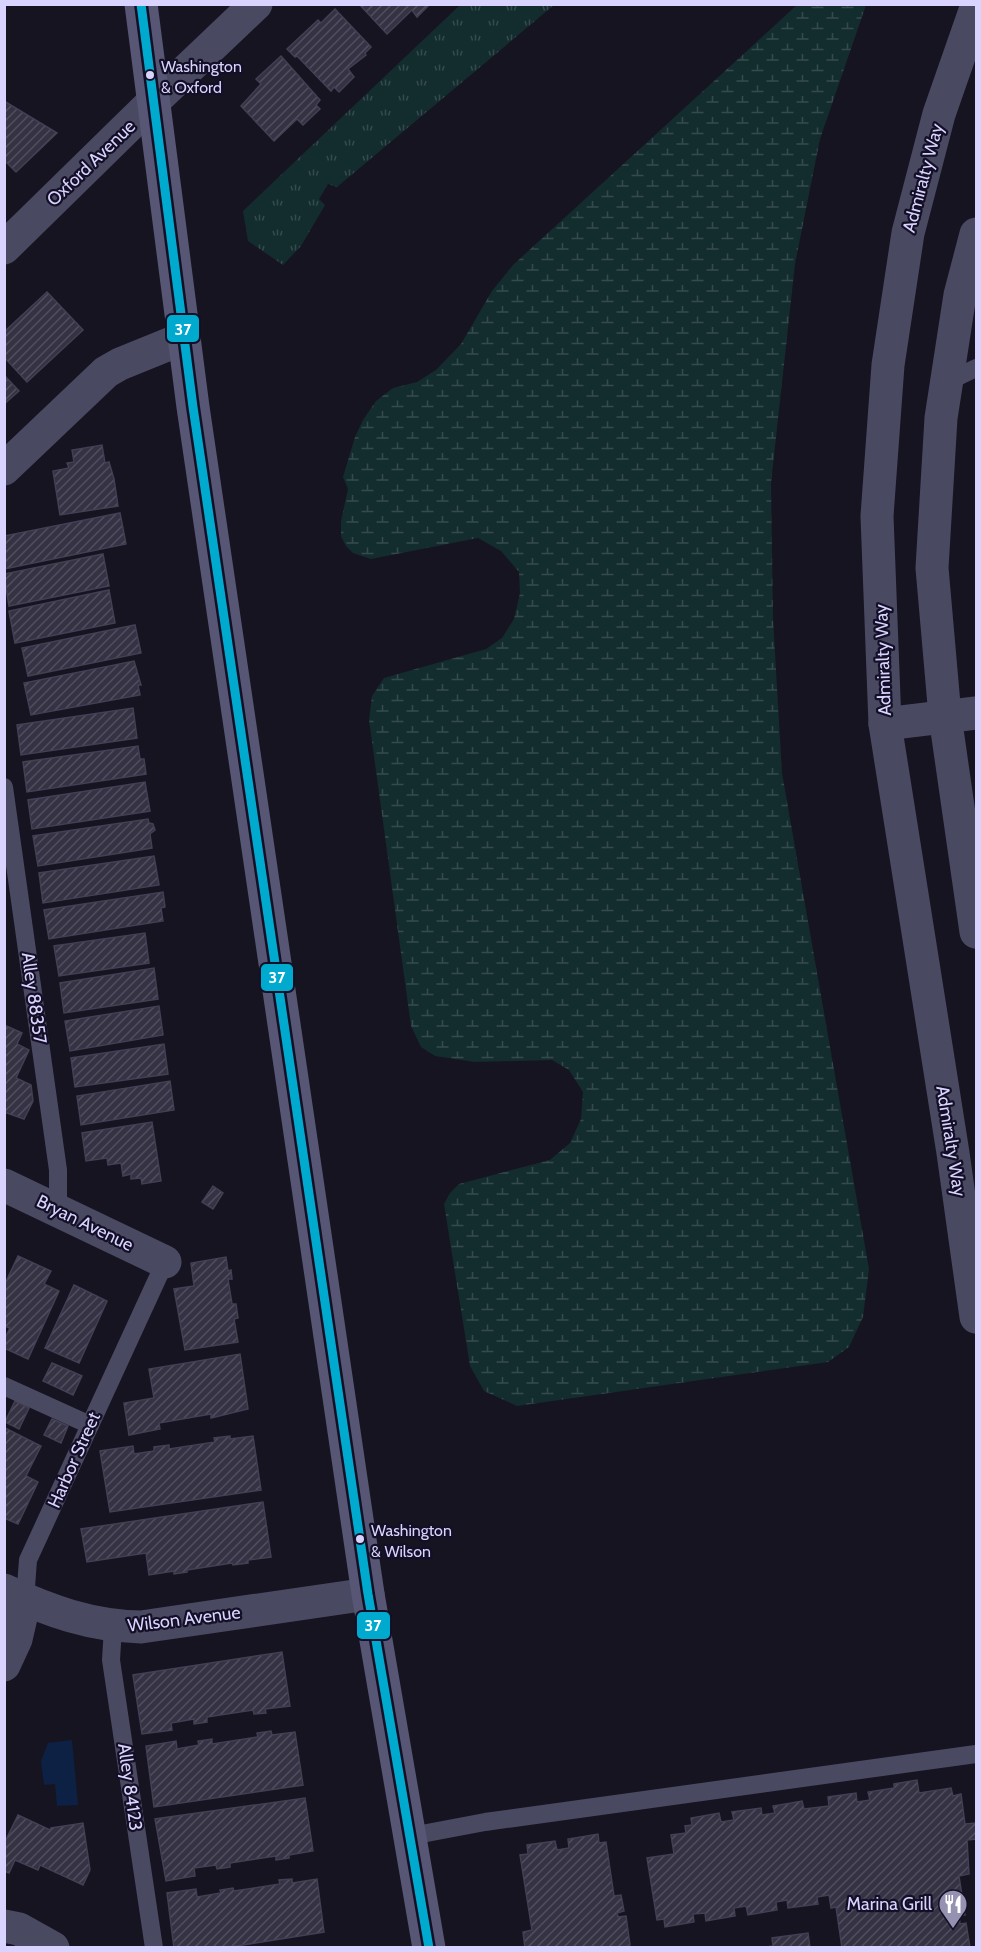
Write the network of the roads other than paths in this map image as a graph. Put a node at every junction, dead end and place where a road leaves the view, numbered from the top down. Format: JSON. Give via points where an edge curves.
{"nodes":[{"id":1,"x":141,"y":4,"type":"edge"},
{"id":2,"x":256,"y":4,"type":"edge"},
{"id":3,"x":976,"y":8,"type":"edge"},
{"id":4,"x":154,"y":101,"type":"junction"},
{"id":5,"x":976,"y":234,"type":"edge"},
{"id":6,"x":4,"y":248,"type":"edge"},
{"id":7,"x":184,"y":338,"type":"junction"},
{"id":8,"x":976,"y":368,"type":"edge"},
{"id":9,"x":947,"y":382,"type":"junction"},
{"id":10,"x":4,"y":469,"type":"edge"},
{"id":11,"x":976,"y":713,"type":"edge"},
{"id":12,"x":945,"y":716,"type":"junction"},
{"id":13,"x":885,"y":724,"type":"junction"},
{"id":14,"x":4,"y":787,"type":"edge"},
{"id":15,"x":976,"y":932,"type":"edge"},
{"id":16,"x":953,"y":1153,"type":"junction"},
{"id":17,"x":4,"y":1185,"type":"edge"},
{"id":18,"x":976,"y":1197,"type":"edge"},
{"id":19,"x":57,"y":1209,"type":"junction"},
{"id":20,"x":165,"y":1262,"type":"joint"},
{"id":21,"x":976,"y":1317,"type":"edge"},
{"id":22,"x":4,"y":1386,"type":"edge"},
{"id":23,"x":90,"y":1425,"type":"junction"},
{"id":24,"x":368,"y":1594,"type":"junction"},
{"id":25,"x":15,"y":1595,"type":"edge"},
{"id":26,"x":113,"y":1627,"type":"junction"},
{"id":27,"x":4,"y":1665,"type":"edge"},
{"id":28,"x":976,"y":1754,"type":"edge"},
{"id":29,"x":411,"y":1836,"type":"junction"},
{"id":30,"x":4,"y":1926,"type":"edge"},
{"id":31,"x":53,"y":1947,"type":"edge"},
{"id":32,"x":154,"y":1947,"type":"edge"},
{"id":33,"x":429,"y":1947,"type":"edge"}],
"edges":[{"from":1,"to":4,"type":"main road"},
{"from":2,"to":4,"type":"street","name":"Oxford Avenue"},
{"from":3,"to":13,"type":"street","name":"Admiralty Way","via":[[939,114],[908,233],[888,365],[877,516]]},
{"from":4,"to":6,"type":"street","name":"Oxford Avenue"},
{"from":4,"to":7,"type":"main road"},
{"from":5,"to":9,"type":"street","via":[[960,295]]},
{"from":7,"to":10,"type":"street","via":[[106,372]]},
{"from":7,"to":24,"type":"main road"},
{"from":8,"to":9,"type":"lane"},
{"from":9,"to":12,"type":"street","via":[[940,418],[932,568]]},
{"from":11,"to":12,"type":"street"},
{"from":12,"to":13,"type":"street"},
{"from":12,"to":15,"type":"street"},
{"from":13,"to":16,"type":"street","name":"Admiralty Way"},
{"from":14,"to":19,"type":"lane","name":"Alley 88357","via":[[58,1170]]},
{"from":16,"to":18,"type":"street"},
{"from":16,"to":21,"type":"street","name":"Admiralty Way"},
{"from":17,"to":19,"type":"street","name":"Bryan Avenue"},
{"from":19,"to":20,"type":"street","name":"Bryan Avenue"},
{"from":20,"to":23,"type":"lane","name":"Harbor Street"},
{"from":22,"to":23,"type":"lane"},
{"from":23,"to":25,"type":"lane","name":"Harbor Street"},
{"from":24,"to":26,"type":"street","name":"Wilson Avenue","via":[[141,1628]]},
{"from":24,"to":29,"type":"main road"},
{"from":25,"to":26,"type":"street","name":"Wilson Avenue","via":[[67,1616]]},
{"from":25,"to":27,"type":"street","name":"Harbor Street","via":[[16,1639]]},
{"from":26,"to":32,"type":"lane","name":"Alley 84123","via":[[111,1660]]},
{"from":28,"to":29,"type":"lane","via":[[485,1822]]},
{"from":29,"to":33,"type":"main road"},
{"from":30,"to":31,"type":"street","via":[[19,1929]]}]}
